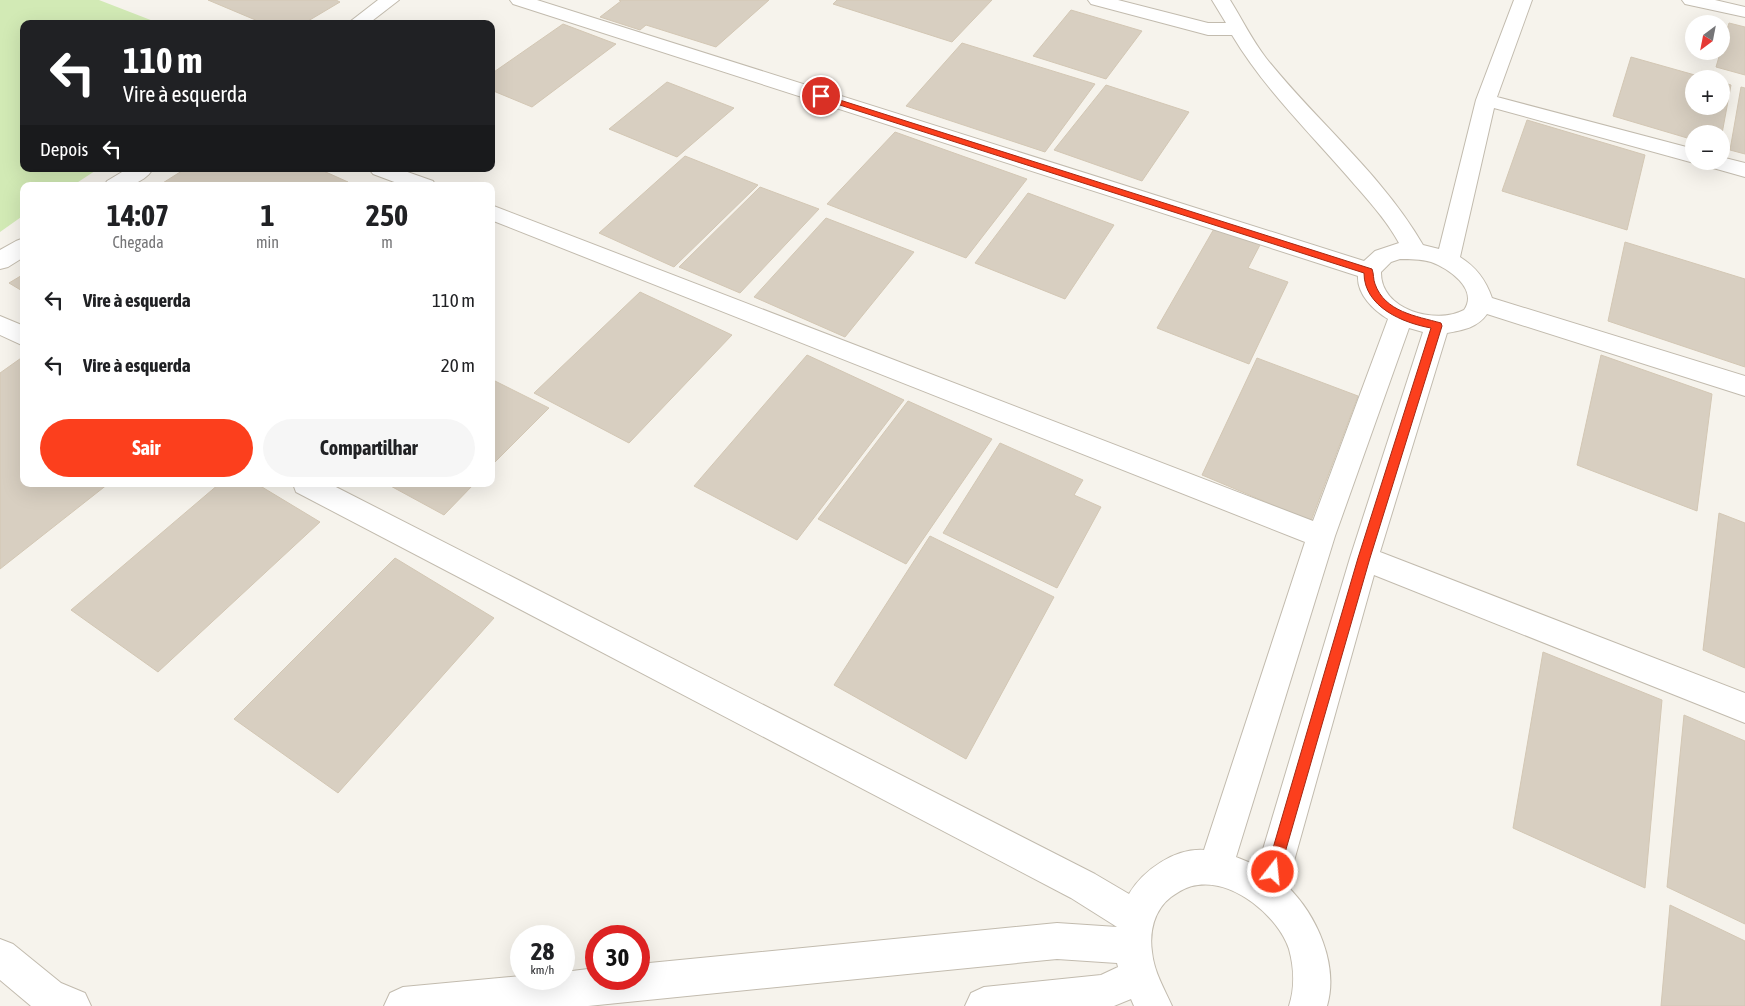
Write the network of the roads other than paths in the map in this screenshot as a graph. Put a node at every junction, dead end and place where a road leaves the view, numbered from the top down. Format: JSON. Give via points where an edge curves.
{"nodes":[{"id":1,"x":390,"y":0,"type":"edge"},
{"id":2,"x":519,"y":0,"type":"edge"},
{"id":3,"x":1097,"y":0,"type":"edge"},
{"id":4,"x":1221,"y":0,"type":"edge"},
{"id":5,"x":1523,"y":0,"type":"edge"},
{"id":6,"x":1691,"y":0,"type":"edge"},
{"id":7,"x":1745,"y":12,"type":"edge"},
{"id":8,"x":362,"y":20,"type":"edge"},
{"id":9,"x":1239,"y":29,"type":"junction"},
{"id":10,"x":1486,"y":100,"type":"junction"},
{"id":11,"x":1685,"y":154,"type":"edge"},
{"id":12,"x":1730,"y":166,"type":"edge"},
{"id":13,"x":1745,"y":170,"type":"edge"},
{"id":14,"x":137,"y":172,"type":"edge"},
{"id":15,"x":388,"y":172,"type":"edge"},
{"id":16,"x":121,"y":182,"type":"edge"},
{"id":17,"x":414,"y":182,"type":"edge"},
{"id":18,"x":495,"y":214,"type":"edge"},
{"id":19,"x":20,"y":248,"type":"edge"},
{"id":20,"x":1415,"y":251,"type":"junction"},
{"id":21,"x":1448,"y":260,"type":"junction"},
{"id":22,"x":0,"y":261,"type":"edge"},
{"id":23,"x":1369,"y":271,"type":"junction"},
{"id":24,"x":1480,"y":303,"type":"junction"},
{"id":25,"x":1401,"y":316,"type":"junction"},
{"id":26,"x":0,"y":325,"type":"edge"},
{"id":27,"x":1437,"y":326,"type":"junction"},
{"id":28,"x":20,"y":335,"type":"edge"},
{"id":29,"x":1745,"y":386,"type":"edge"},
{"id":30,"x":312,"y":487,"type":"edge"},
{"id":31,"x":1321,"y":536,"type":"junction"},
{"id":32,"x":1364,"y":558,"type":"junction"},
{"id":33,"x":1745,"y":708,"type":"edge"},
{"id":34,"x":1216,"y":867,"type":"junction"},
{"id":35,"x":1268,"y":891,"type":"junction"},
{"id":36,"x":0,"y":957,"type":"edge"},
{"id":37,"x":1140,"y":962,"type":"edge"},
{"id":38,"x":1315,"y":1003,"type":"edge"},
{"id":39,"x":72,"y":1006,"type":"edge"},
{"id":40,"x":403,"y":1006,"type":"edge"},
{"id":41,"x":984,"y":1006,"type":"edge"}],
"edges":[{"from":1,"to":8,"type":"street"},
{"from":2,"to":23,"type":"street"},
{"from":3,"to":9,"type":"street","via":[[1208,29]]},
{"from":4,"to":9,"type":"street"},
{"from":5,"to":10,"type":"street"},
{"from":6,"to":7,"type":"street"},
{"from":9,"to":20,"type":"street","via":[[1257,60],[1375,194]]},
{"from":10,"to":11,"type":"street"},
{"from":10,"to":21,"type":"street"},
{"from":12,"to":13,"type":"street"},
{"from":14,"to":16,"type":"street"},
{"from":15,"to":17,"type":"street"},
{"from":18,"to":31,"type":"street"},
{"from":19,"to":22,"type":"street"},
{"from":20,"to":21,"type":"street"},
{"from":20,"to":23,"type":"street","via":[[1385,255],[1374,262]]},
{"from":21,"to":24,"type":"street","via":[[1473,280],[1480,292]]},
{"from":23,"to":25,"type":"street","via":[[1369,282],[1375,294]]},
{"from":24,"to":27,"type":"street","via":[[1477,312],[1468,320]]},
{"from":24,"to":29,"type":"street"},
{"from":25,"to":27,"type":"street"},
{"from":25,"to":31,"type":"street"},
{"from":26,"to":28,"type":"street"},
{"from":27,"to":32,"type":"street"},
{"from":30,"to":37,"type":"street","via":[[1083,886]]},
{"from":31,"to":34,"type":"street"},
{"from":32,"to":33,"type":"street"},
{"from":32,"to":35,"type":"street"},
{"from":34,"to":35,"type":"street","via":[[1242,875]]},
{"from":34,"to":37,"type":"street","via":[[1190,868],[1166,877],[1148,894]]},
{"from":35,"to":38,"type":"street","via":[[1289,914],[1304,940],[1312,970]]},
{"from":36,"to":39,"type":"street","via":[[48,996]]},
{"from":37,"to":40,"type":"street","via":[[1057,941]]},
{"from":37,"to":41,"type":"street","via":[[1101,993]]}]}
